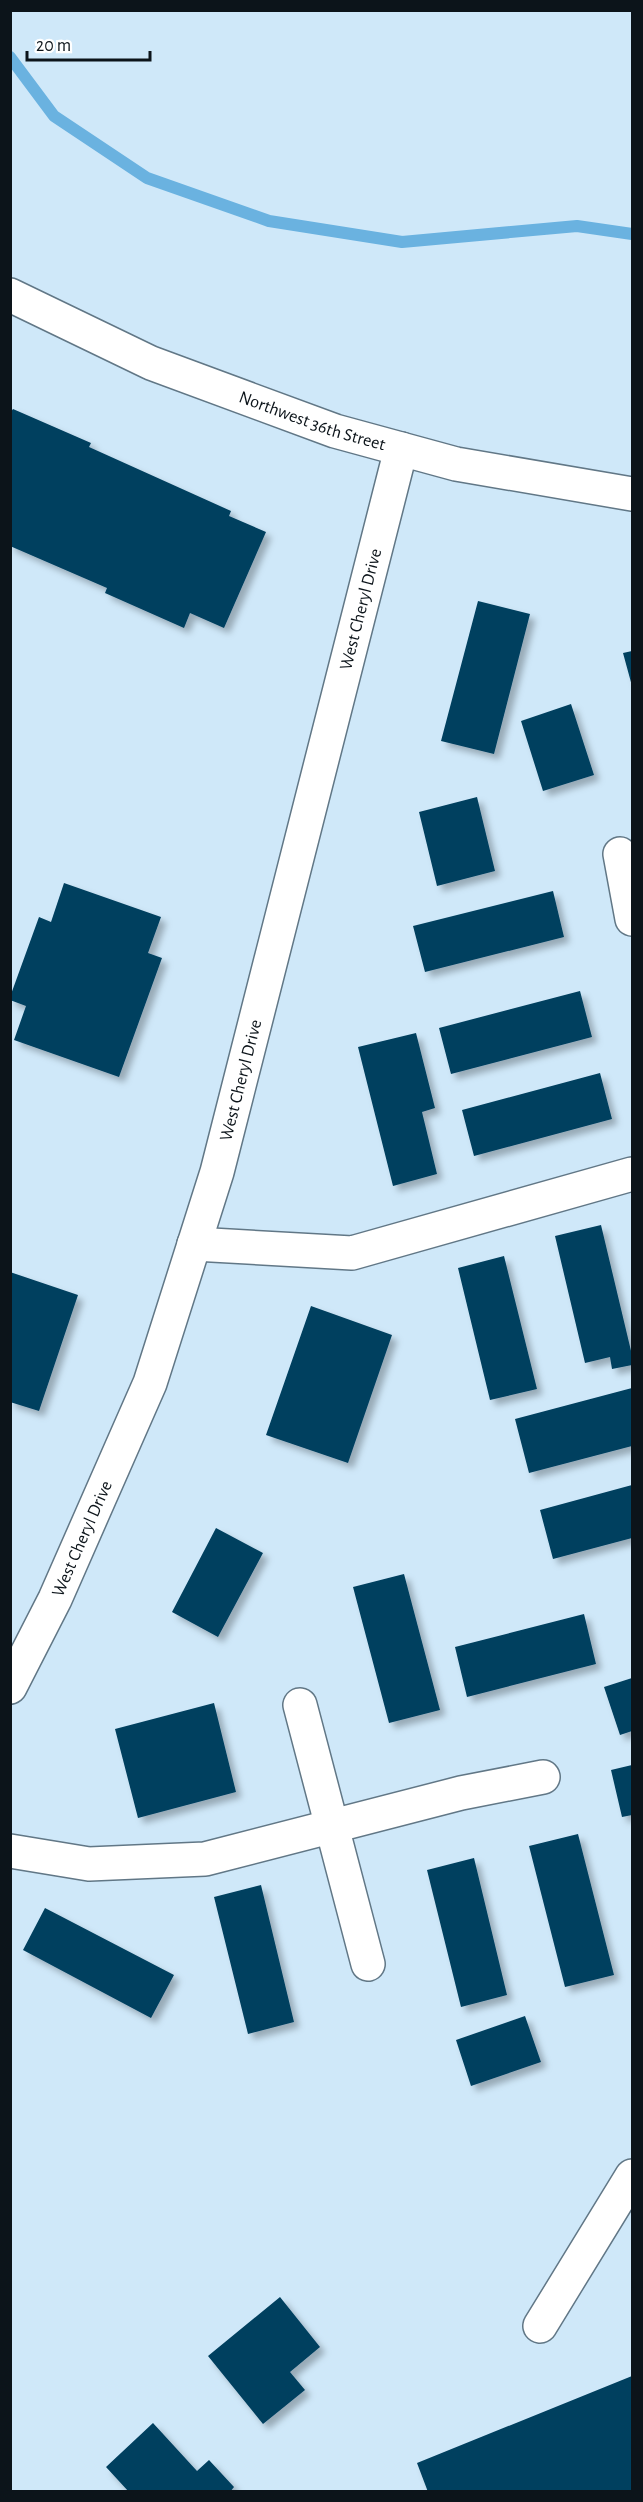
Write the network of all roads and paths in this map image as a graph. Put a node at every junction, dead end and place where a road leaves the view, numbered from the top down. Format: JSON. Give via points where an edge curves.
{"nodes":[{"id":1,"x":10,"y":295,"type":"edge"},
{"id":2,"x":401,"y":449,"type":"junction"},
{"id":3,"x":633,"y":494,"type":"edge"},
{"id":4,"x":620,"y":854,"type":"dead end"},
{"id":5,"x":633,"y":919,"type":"edge"},
{"id":6,"x":633,"y":1174,"type":"edge"},
{"id":7,"x":194,"y":1244,"type":"junction"},
{"id":8,"x":10,"y":1687,"type":"edge"},
{"id":9,"x":300,"y":1705,"type":"dead end"},
{"id":10,"x":543,"y":1777,"type":"dead end"},
{"id":11,"x":332,"y":1826,"type":"junction"},
{"id":12,"x":10,"y":1851,"type":"edge"},
{"id":13,"x":368,"y":1964,"type":"dead end"},
{"id":14,"x":633,"y":2176,"type":"edge"},
{"id":15,"x":540,"y":2326,"type":"dead end"}],
"edges":[{"from":1,"to":2,"type":"street","name":"Northwest 36th Street","via":[[152,363],[335,431]]},
{"from":2,"to":3,"type":"street","name":"Northwest 36th Street","via":[[456,464]]},
{"from":2,"to":7,"type":"street","name":"West Cheryl Drive","via":[[224,1149]]},
{"from":4,"to":5,"type":"street"},
{"from":6,"to":7,"type":"street","via":[[352,1253]]},
{"from":7,"to":8,"type":"street","name":"West Cheryl Drive","via":[[150,1383],[55,1599]]},
{"from":9,"to":11,"type":"street"},
{"from":10,"to":11,"type":"street","via":[[460,1793]]},
{"from":11,"to":12,"type":"street","via":[[205,1859],[88,1864]]},
{"from":11,"to":13,"type":"street"},
{"from":14,"to":15,"type":"street"}]}
